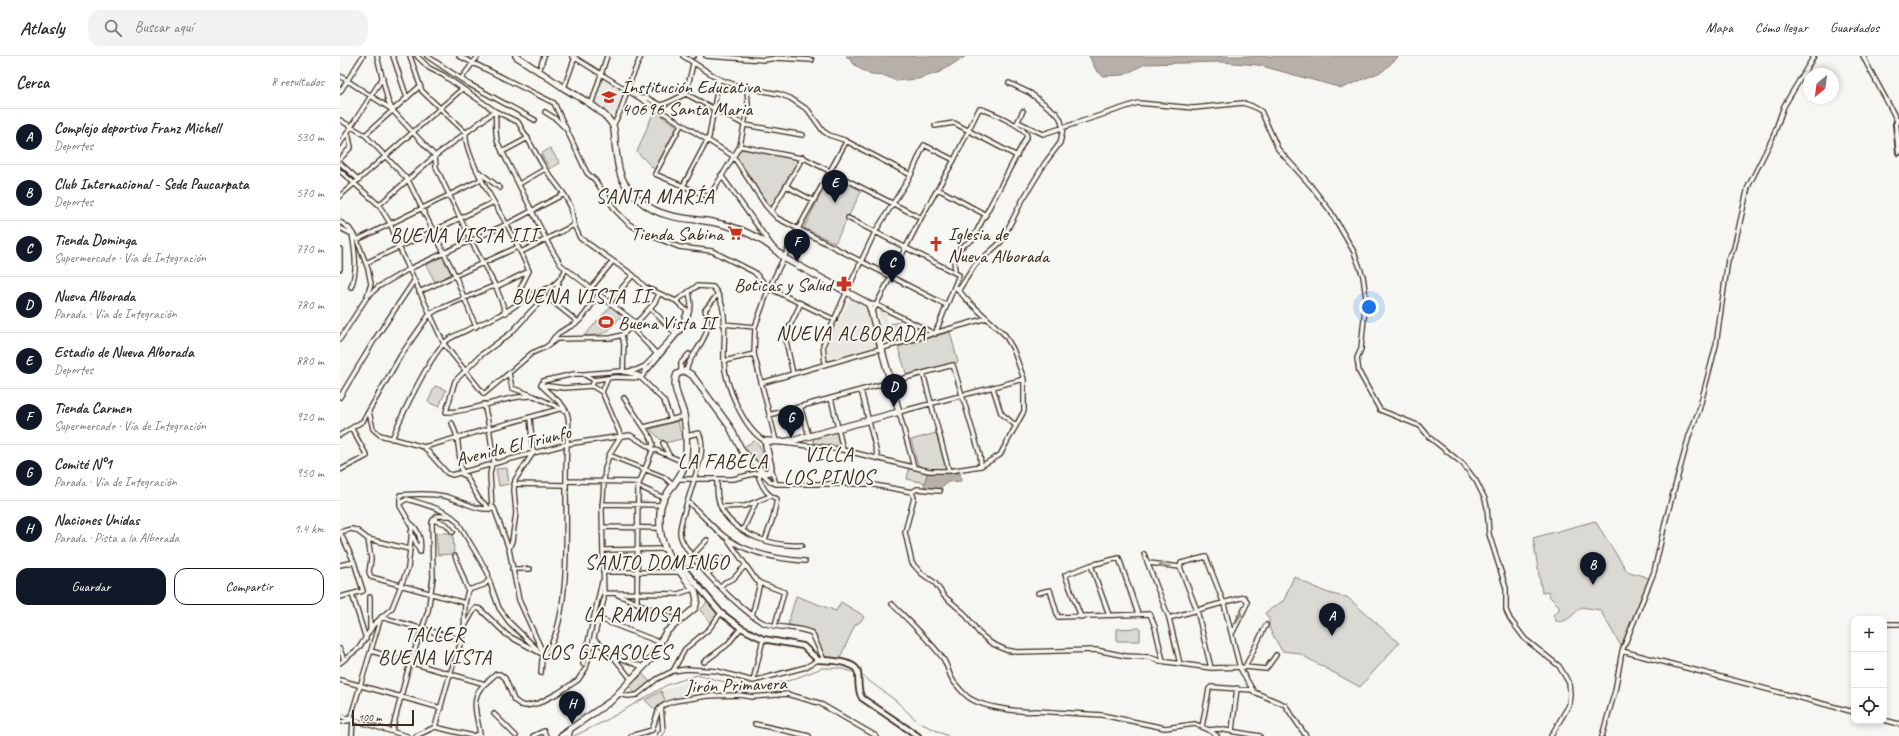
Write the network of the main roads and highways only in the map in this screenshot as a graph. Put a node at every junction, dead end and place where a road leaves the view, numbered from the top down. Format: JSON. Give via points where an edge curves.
{"nodes":[{"id":1,"x":516,"y":56,"type":"edge"},
{"id":2,"x":568,"y":734,"type":"edge"}],
"edges":[{"from":1,"to":2,"type":"main road","via":[[591,105],[613,126],[621,178],[642,203],[664,215],[714,222],[757,238],[784,258],[869,304],[899,412],[783,442],[765,441],[771,467],[769,472],[761,472],[742,451],[730,427],[692,375],[684,372],[675,378],[675,388],[684,416],[686,463],[679,479],[661,505],[660,528],[665,549],[697,594],[697,603],[672,626],[652,656],[618,694]]}]}
